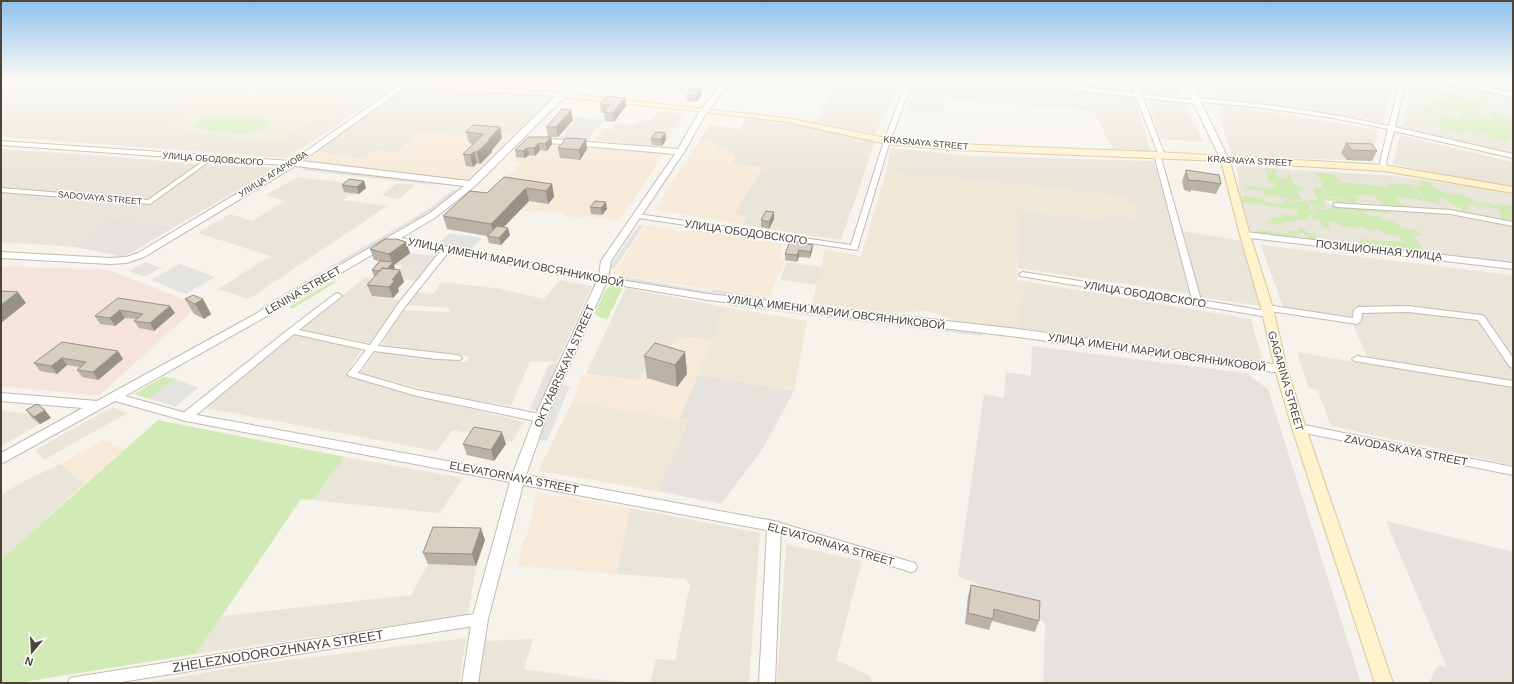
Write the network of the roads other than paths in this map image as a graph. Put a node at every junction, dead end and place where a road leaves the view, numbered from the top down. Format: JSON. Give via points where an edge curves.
{"nodes":[{"id":1,"x":366,"y":112,"type":"edge"},
{"id":2,"x":545,"y":112,"type":"edge"},
{"id":3,"x":704,"y":112,"type":"edge"},
{"id":4,"x":721,"y":112,"type":"edge"},
{"id":5,"x":898,"y":112,"type":"edge"},
{"id":6,"x":1146,"y":112,"type":"edge"},
{"id":7,"x":1201,"y":112,"type":"edge"},
{"id":8,"x":1304,"y":112,"type":"edge"},
{"id":9,"x":1396,"y":112,"type":"edge"},
{"id":10,"x":1392,"y":128,"type":"junction"},
{"id":11,"x":519,"y":138,"type":"junction"},
{"id":12,"x":887,"y":141,"type":"junction"},
{"id":13,"x":1,"y":143,"type":"edge"},
{"id":14,"x":680,"y":152,"type":"junction"},
{"id":15,"x":1160,"y":156,"type":"junction"},
{"id":16,"x":1513,"y":156,"type":"edge"},
{"id":17,"x":209,"y":158,"type":"junction"},
{"id":18,"x":1225,"y":160,"type":"junction"},
{"id":19,"x":294,"y":163,"type":"junction"},
{"id":20,"x":1384,"y":168,"type":"junction"},
{"id":21,"x":472,"y":184,"type":"junction"},
{"id":22,"x":1,"y":190,"type":"edge"},
{"id":23,"x":1513,"y":190,"type":"edge"},
{"id":24,"x":1337,"y":205,"type":"dead end"},
{"id":25,"x":638,"y":216,"type":"junction"},
{"id":26,"x":1513,"y":224,"type":"edge"},
{"id":27,"x":1245,"y":235,"type":"junction"},
{"id":28,"x":393,"y":239,"type":"junction"},
{"id":29,"x":446,"y":250,"type":"junction"},
{"id":30,"x":1,"y":255,"type":"edge"},
{"id":31,"x":1513,"y":266,"type":"edge"},
{"id":32,"x":1023,"y":274,"type":"dead end"},
{"id":33,"x":603,"y":279,"type":"junction"},
{"id":34,"x":338,"y":296,"type":"dead end"},
{"id":35,"x":1197,"y":302,"type":"junction"},
{"id":36,"x":1268,"y":311,"type":"junction"},
{"id":37,"x":292,"y":331,"type":"junction"},
{"id":38,"x":373,"y":347,"type":"junction"},
{"id":39,"x":457,"y":358,"type":"dead end"},
{"id":40,"x":1357,"y":359,"type":"dead end"},
{"id":41,"x":1513,"y":365,"type":"edge"},
{"id":42,"x":1281,"y":368,"type":"junction"},
{"id":43,"x":1513,"y":384,"type":"edge"},
{"id":44,"x":1,"y":397,"type":"edge"},
{"id":45,"x":114,"y":397,"type":"junction"},
{"id":46,"x":97,"y":405,"type":"junction"},
{"id":47,"x":186,"y":416,"type":"junction"},
{"id":48,"x":540,"y":418,"type":"junction"},
{"id":49,"x":1299,"y":428,"type":"junction"},
{"id":50,"x":1,"y":459,"type":"edge"},
{"id":51,"x":1513,"y":471,"type":"edge"},
{"id":52,"x":518,"y":478,"type":"junction"},
{"id":53,"x":774,"y":526,"type":"junction"},
{"id":54,"x":911,"y":567,"type":"dead end"},
{"id":55,"x":480,"y":619,"type":"junction"},
{"id":56,"x":75,"y":683,"type":"edge"},
{"id":57,"x":470,"y":683,"type":"edge"},
{"id":58,"x":767,"y":683,"type":"edge"},
{"id":59,"x":1384,"y":683,"type":"edge"}],
"edges":[{"from":1,"to":19,"type":"street","name":"УЛИЦА АГАРКОВА"},
{"from":2,"to":11,"type":"street","name":"LENINA STREET"},
{"from":3,"to":14,"type":"street","name":"OKTYABRSKAYA STREET"},
{"from":4,"to":12,"type":"main road","name":"KRASNAYA STREET","via":[[787,120]]},
{"from":5,"to":12,"type":"street"},
{"from":6,"to":15,"type":"street"},
{"from":7,"to":18,"type":"street","name":"GAGARINA STREET"},
{"from":8,"to":10,"type":"street"},
{"from":9,"to":10,"type":"street"},
{"from":10,"to":16,"type":"street"},
{"from":10,"to":20,"type":"street","via":[[1383,162]]},
{"from":11,"to":14,"type":"street"},
{"from":11,"to":21,"type":"street","name":"LENINA STREET"},
{"from":12,"to":15,"type":"main road","name":"KRASNAYA STREET","via":[[956,147]]},
{"from":12,"to":25,"type":"street","name":"УЛИЦА ОБОДОВСКОГО","via":[[854,248]]},
{"from":13,"to":17,"type":"street","name":"УЛИЦА ОБОДОВСКОГО"},
{"from":14,"to":25,"type":"street","name":"OKTYABRSKAYA STREET"},
{"from":15,"to":18,"type":"main road","name":"KRASNAYA STREET"},
{"from":15,"to":35,"type":"street"},
{"from":17,"to":19,"type":"street","name":"УЛИЦА ОБОДОВСКОГО"},
{"from":17,"to":22,"type":"street","name":"SADOVAYA STREET","via":[[150,202]]},
{"from":18,"to":20,"type":"main road","name":"KRASNAYA STREET"},
{"from":18,"to":27,"type":"main road","name":"GAGARINA STREET"},
{"from":19,"to":21,"type":"street","name":"УЛИЦА ОБОДОВСКОГО"},
{"from":19,"to":30,"type":"street","name":"УЛИЦА АГАРКОВА","via":[[141,255],[128,260]]},
{"from":20,"to":23,"type":"main road","name":"KRASNAYA STREET"},
{"from":21,"to":28,"type":"street","name":"LENINA STREET","via":[[433,215]]},
{"from":24,"to":26,"type":"street","via":[[1450,212]]},
{"from":25,"to":33,"type":"street","name":"OKTYABRSKAYA STREET","via":[[606,261]]},
{"from":27,"to":31,"type":"street","name":"ПОЗИЦИОННАЯ УЛИЦА"},
{"from":27,"to":36,"type":"main road","name":"GAGARINA STREET"},
{"from":28,"to":29,"type":"street","name":"УЛИЦА ИМЕНИ МАРИИ ОВСЯННИКОВОЙ"},
{"from":28,"to":45,"type":"street","name":"LENINA STREET"},
{"from":29,"to":33,"type":"street","name":"УЛИЦА ИМЕНИ МАРИИ ОВСЯННИКОВОЙ"},
{"from":29,"to":38,"type":"street","via":[[401,306]]},
{"from":32,"to":35,"type":"street","name":"УЛИЦА ОБОДОВСКОГО"},
{"from":33,"to":42,"type":"street","name":"УЛИЦА ИМЕНИ МАРИИ ОВСЯННИКОВОЙ","via":[[708,297],[1018,333]]},
{"from":33,"to":48,"type":"street","name":"OKTYABRSKAYA STREET"},
{"from":34,"to":37,"type":"street"},
{"from":35,"to":36,"type":"street","name":"УЛИЦА ОБОДОВСКОГО"},
{"from":36,"to":41,"type":"street","name":"УЛИЦА ОБОДОВСКОГО","via":[[1357,321],[1358,310],[1408,310],[1481,318]]},
{"from":36,"to":42,"type":"main road","name":"GAGARINA STREET"},
{"from":37,"to":38,"type":"street"},
{"from":37,"to":47,"type":"street"},
{"from":38,"to":39,"type":"street","via":[[416,355]]},
{"from":38,"to":48,"type":"street","via":[[352,374],[417,393]]},
{"from":40,"to":43,"type":"street"},
{"from":42,"to":49,"type":"main road","name":"GAGARINA STREET"},
{"from":44,"to":46,"type":"street"},
{"from":45,"to":46,"type":"street","name":"LENINA STREET"},
{"from":45,"to":47,"type":"street","name":"ELEVATORNAYA STREET"},
{"from":46,"to":50,"type":"street","name":"LENINA STREET"},
{"from":47,"to":52,"type":"street","name":"ELEVATORNAYA STREET"},
{"from":48,"to":52,"type":"street","name":"OKTYABRSKAYA STREET"},
{"from":49,"to":51,"type":"street","name":"ZAVODASKAYA STREET"},
{"from":49,"to":59,"type":"main road","name":"GAGARINA STREET"},
{"from":52,"to":53,"type":"street","name":"ELEVATORNAYA STREET"},
{"from":52,"to":55,"type":"street","name":"OKTYABRSKAYA STREET"},
{"from":53,"to":54,"type":"street","name":"ELEVATORNAYA STREET"},
{"from":53,"to":58,"type":"street"},
{"from":55,"to":56,"type":"street","name":"ZHELEZNODOROZHNAYA STREET"},
{"from":55,"to":57,"type":"street","name":"OKTYABRSKAYA STREET"}]}
